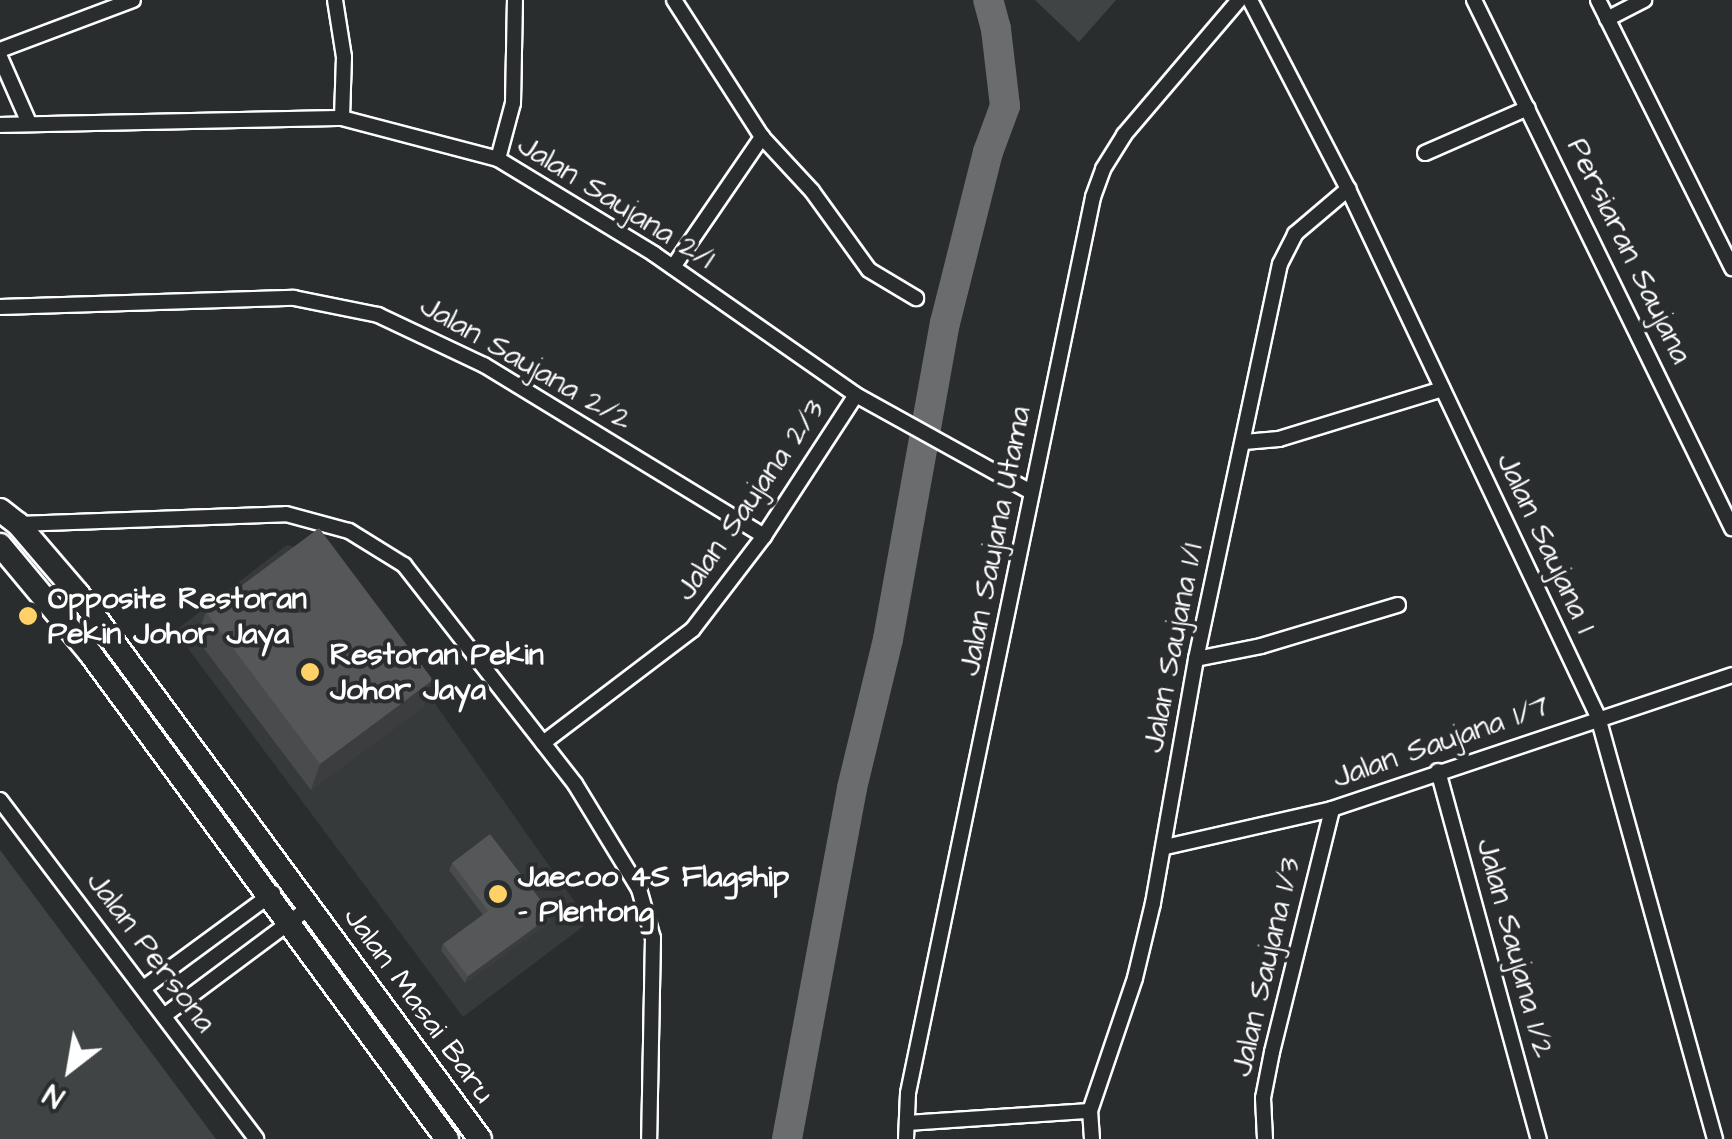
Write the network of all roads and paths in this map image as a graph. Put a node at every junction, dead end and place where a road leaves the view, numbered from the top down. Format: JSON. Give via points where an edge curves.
{"nodes":[{"id":1,"x":133,"y":0,"type":"edge"},
{"id":2,"x":334,"y":0,"type":"edge"},
{"id":3,"x":515,"y":0,"type":"edge"},
{"id":4,"x":674,"y":0,"type":"edge"},
{"id":5,"x":1474,"y":0,"type":"edge"},
{"id":6,"x":1598,"y":0,"type":"edge"},
{"id":7,"x":1644,"y":0,"type":"edge"},
{"id":8,"x":1250,"y":4,"type":"edge"},
{"id":9,"x":1607,"y":19,"type":"junction"},
{"id":10,"x":0,"y":53,"type":"edge"},
{"id":11,"x":1528,"y":108,"type":"junction"},
{"id":12,"x":342,"y":118,"type":"junction"},
{"id":13,"x":29,"y":123,"type":"junction"},
{"id":14,"x":0,"y":125,"type":"edge"},
{"id":15,"x":762,"y":137,"type":"junction"},
{"id":16,"x":1425,"y":153,"type":"dead end"},
{"id":17,"x":498,"y":159,"type":"junction"},
{"id":18,"x":1338,"y":197,"type":"junction"},
{"id":19,"x":673,"y":267,"type":"junction"},
{"id":20,"x":1732,"y":268,"type":"edge"},
{"id":21,"x":916,"y":298,"type":"dead end"},
{"id":22,"x":0,"y":307,"type":"edge"},
{"id":23,"x":1443,"y":389,"type":"junction"},
{"id":24,"x":856,"y":395,"type":"junction"},
{"id":25,"x":1244,"y":442,"type":"junction"},
{"id":26,"x":1031,"y":492,"type":"junction"},
{"id":27,"x":9,"y":517,"type":"edge"},
{"id":28,"x":1732,"y":528,"type":"edge"},
{"id":29,"x":764,"y":536,"type":"junction"},
{"id":30,"x":0,"y":545,"type":"edge"},
{"id":31,"x":1398,"y":605,"type":"dead end"},
{"id":32,"x":1196,"y":659,"type":"junction"},
{"id":33,"x":1732,"y":675,"type":"edge"},
{"id":34,"x":1598,"y":716,"type":"junction"},
{"id":35,"x":543,"y":742,"type":"junction"},
{"id":36,"x":1438,"y":772,"type":"junction"},
{"id":37,"x":0,"y":800,"type":"edge"},
{"id":38,"x":1332,"y":808,"type":"junction"},
{"id":39,"x":1165,"y":848,"type":"junction"},
{"id":40,"x":290,"y":881,"type":"junction"},
{"id":41,"x":270,"y":896,"type":"junction"},
{"id":42,"x":310,"y":907,"type":"junction"},
{"id":43,"x":289,"y":923,"type":"junction"},
{"id":44,"x":144,"y":988,"type":"junction"},
{"id":45,"x":164,"y":1015,"type":"junction"},
{"id":46,"x":1090,"y":1111,"type":"junction"},
{"id":47,"x":907,"y":1123,"type":"junction"},
{"id":48,"x":256,"y":1139,"type":"edge"},
{"id":49,"x":448,"y":1139,"type":"edge"},
{"id":50,"x":480,"y":1139,"type":"edge"},
{"id":51,"x":649,"y":1139,"type":"edge"},
{"id":52,"x":906,"y":1139,"type":"edge"},
{"id":53,"x":1092,"y":1139,"type":"edge"},
{"id":54,"x":1264,"y":1139,"type":"edge"},
{"id":55,"x":1539,"y":1139,"type":"edge"},
{"id":56,"x":1715,"y":1139,"type":"edge"}],
"edges":[{"from":1,"to":10,"type":"street"},
{"from":2,"to":12,"type":"street","via":[[344,58]]},
{"from":3,"to":17,"type":"street","via":[[513,103]]},
{"from":4,"to":15,"type":"street"},
{"from":5,"to":11,"type":"street","name":"Persiaran Saujana"},
{"from":6,"to":9,"type":"street"},
{"from":7,"to":9,"type":"street"},
{"from":8,"to":18,"type":"street","name":"Jalan Saujana 1"},
{"from":8,"to":26,"type":"street","name":"Jalan Saujana Utama","via":[[1124,135],[1102,169]]},
{"from":9,"to":20,"type":"street"},
{"from":10,"to":13,"type":"street"},
{"from":11,"to":16,"type":"street"},
{"from":11,"to":28,"type":"street","name":"Persiaran Saujana"},
{"from":12,"to":13,"type":"street","name":"Jalan Saujana 2/1"},
{"from":12,"to":17,"type":"street","name":"Jalan Saujana 2/1"},
{"from":13,"to":14,"type":"street","name":"Jalan Saujana 2/1"},
{"from":15,"to":19,"type":"street"},
{"from":15,"to":21,"type":"street","via":[[870,270]]},
{"from":17,"to":19,"type":"street","name":"Jalan Saujana 2/1"},
{"from":18,"to":23,"type":"street","name":"Jalan Saujana 1"},
{"from":18,"to":25,"type":"street","name":"Jalan Saujana 1/1","via":[[1287,245]]},
{"from":19,"to":24,"type":"street","name":"Jalan Saujana 2/1"},
{"from":22,"to":29,"type":"street","name":"Jalan Saujana 2/2","via":[[294,298],[378,315],[484,364]]},
{"from":23,"to":25,"type":"street","via":[[1280,440]]},
{"from":23,"to":34,"type":"street","name":"Jalan Saujana 1"},
{"from":24,"to":26,"type":"street","name":"Jalan Saujana 2/1"},
{"from":24,"to":29,"type":"street","name":"Jalan Saujana 2/3"},
{"from":25,"to":32,"type":"street","name":"Jalan Saujana 1/1"},
{"from":26,"to":47,"type":"street","name":"Jalan Saujana Utama"},
{"from":27,"to":35,"type":"street","via":[[108,521],[286,514],[349,531],[378,545],[426,588]]},
{"from":27,"to":40,"type":"main road","name":"Jalan Masai Baru","via":[[120,650]]},
{"from":29,"to":35,"type":"street","name":"Jalan Saujana 2/3","via":[[688,634]]},
{"from":30,"to":41,"type":"main road","name":"Jalan Masai Baru","via":[[90,653]]},
{"from":31,"to":32,"type":"street"},
{"from":32,"to":39,"type":"street","name":"Jalan Saujana 1/1"},
{"from":33,"to":34,"type":"street","name":"Jalan Saujana 1/7"},
{"from":34,"to":36,"type":"street","name":"Jalan Saujana 1/7"},
{"from":34,"to":56,"type":"street","name":"Jalan Saujana 1"},
{"from":35,"to":51,"type":"street","via":[[639,890],[650,920],[655,1024]]},
{"from":36,"to":38,"type":"street","name":"Jalan Saujana 1/7"},
{"from":36,"to":55,"type":"street","name":"Jalan Saujana 1/2"},
{"from":37,"to":44,"type":"street","name":"Jalan Persona"},
{"from":38,"to":39,"type":"street","name":"Jalan Saujana 1/7"},
{"from":38,"to":54,"type":"street","name":"Jalan Saujana 1/3","via":[[1272,1052]]},
{"from":39,"to":46,"type":"street","name":"Jalan Saujana 1/1","via":[[1135,978]]},
{"from":40,"to":41,"type":"street"},
{"from":40,"to":42,"type":"main road","name":"Jalan Masai Baru"},
{"from":41,"to":43,"type":"main road","name":"Jalan Masai Baru"},
{"from":41,"to":44,"type":"street"},
{"from":42,"to":43,"type":"street","name":"Jalan Masai Baru"},
{"from":42,"to":50,"type":"main road","name":"Jalan Masai Baru"},
{"from":43,"to":45,"type":"street","name":"Jalan Masai Baru"},
{"from":43,"to":49,"type":"main road","name":"Jalan Masai Baru"},
{"from":44,"to":45,"type":"street","name":"Jalan Persona"},
{"from":45,"to":48,"type":"street","name":"Jalan Persona"},
{"from":46,"to":47,"type":"street"},
{"from":46,"to":53,"type":"street","name":"Jalan Saujana 1/1"},
{"from":47,"to":52,"type":"street","name":"Jalan Saujana Utama"}]}
